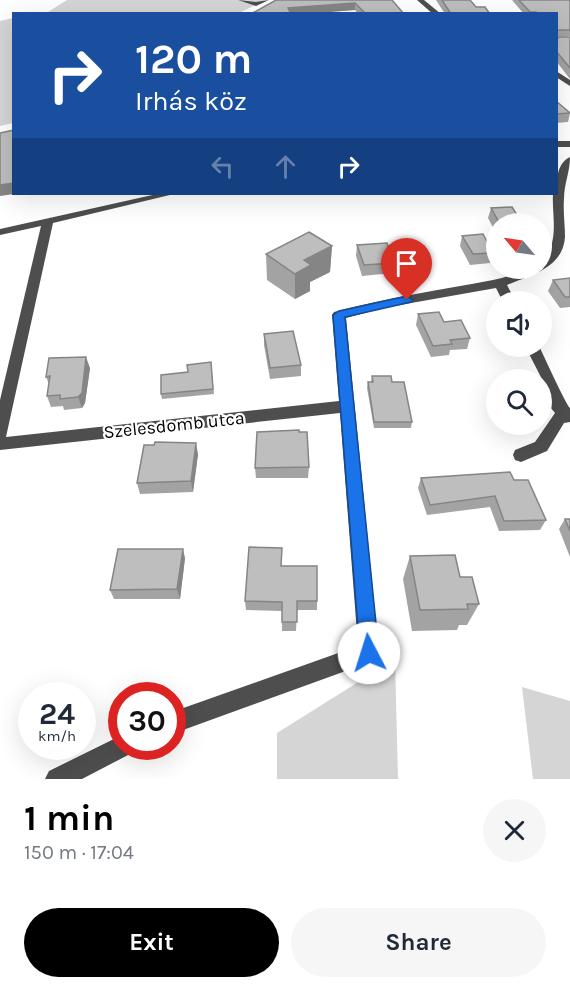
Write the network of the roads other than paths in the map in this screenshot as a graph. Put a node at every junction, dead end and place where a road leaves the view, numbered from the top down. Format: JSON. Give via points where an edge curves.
{"nodes":[{"id":1,"x":241,"y":0,"type":"edge"},
{"id":2,"x":266,"y":0,"type":"edge"},
{"id":3,"x":420,"y":0,"type":"edge"},
{"id":4,"x":435,"y":12,"type":"edge"},
{"id":5,"x":558,"y":75,"type":"edge"},
{"id":6,"x":570,"y":84,"type":"edge"},
{"id":7,"x":570,"y":160,"type":"edge"},
{"id":8,"x":165,"y":195,"type":"edge"},
{"id":9,"x":48,"y":221,"type":"junction"},
{"id":10,"x":0,"y":232,"type":"edge"},
{"id":11,"x":552,"y":255,"type":"edge"},
{"id":12,"x":510,"y":279,"type":"edge"},
{"id":13,"x":500,"y":283,"type":"junction"},
{"id":14,"x":504,"y":291,"type":"edge"},
{"id":15,"x":538,"y":357,"type":"edge"},
{"id":16,"x":347,"y":406,"type":"junction"},
{"id":17,"x":567,"y":415,"type":"edge"},
{"id":18,"x":0,"y":434,"type":"edge"},
{"id":19,"x":0,"y":444,"type":"edge"},
{"id":20,"x":521,"y":455,"type":"dead end"},
{"id":21,"x":186,"y":718,"type":"edge"},
{"id":22,"x":108,"y":753,"type":"edge"},
{"id":23,"x":57,"y":779,"type":"edge"}],
"edges":[{"from":1,"to":2,"type":"street","via":[[256,4]]},
{"from":3,"to":4,"type":"street"},
{"from":5,"to":6,"type":"street"},
{"from":7,"to":11,"type":"street","via":[[560,182],[560,237]]},
{"from":8,"to":9,"type":"street"},
{"from":9,"to":10,"type":"street"},
{"from":9,"to":18,"type":"street"},
{"from":12,"to":13,"type":"street"},
{"from":13,"to":14,"type":"street"},
{"from":13,"to":16,"type":"street","via":[[339,315]]},
{"from":15,"to":17,"type":"street","via":[[552,384],[558,407]]},
{"from":16,"to":19,"type":"street","name":"Szelesdomb utca"},
{"from":16,"to":21,"type":"street","via":[[369,653]]},
{"from":17,"to":20,"type":"street","via":[[558,418],[547,443],[537,451]]},
{"from":22,"to":23,"type":"street"}]}
